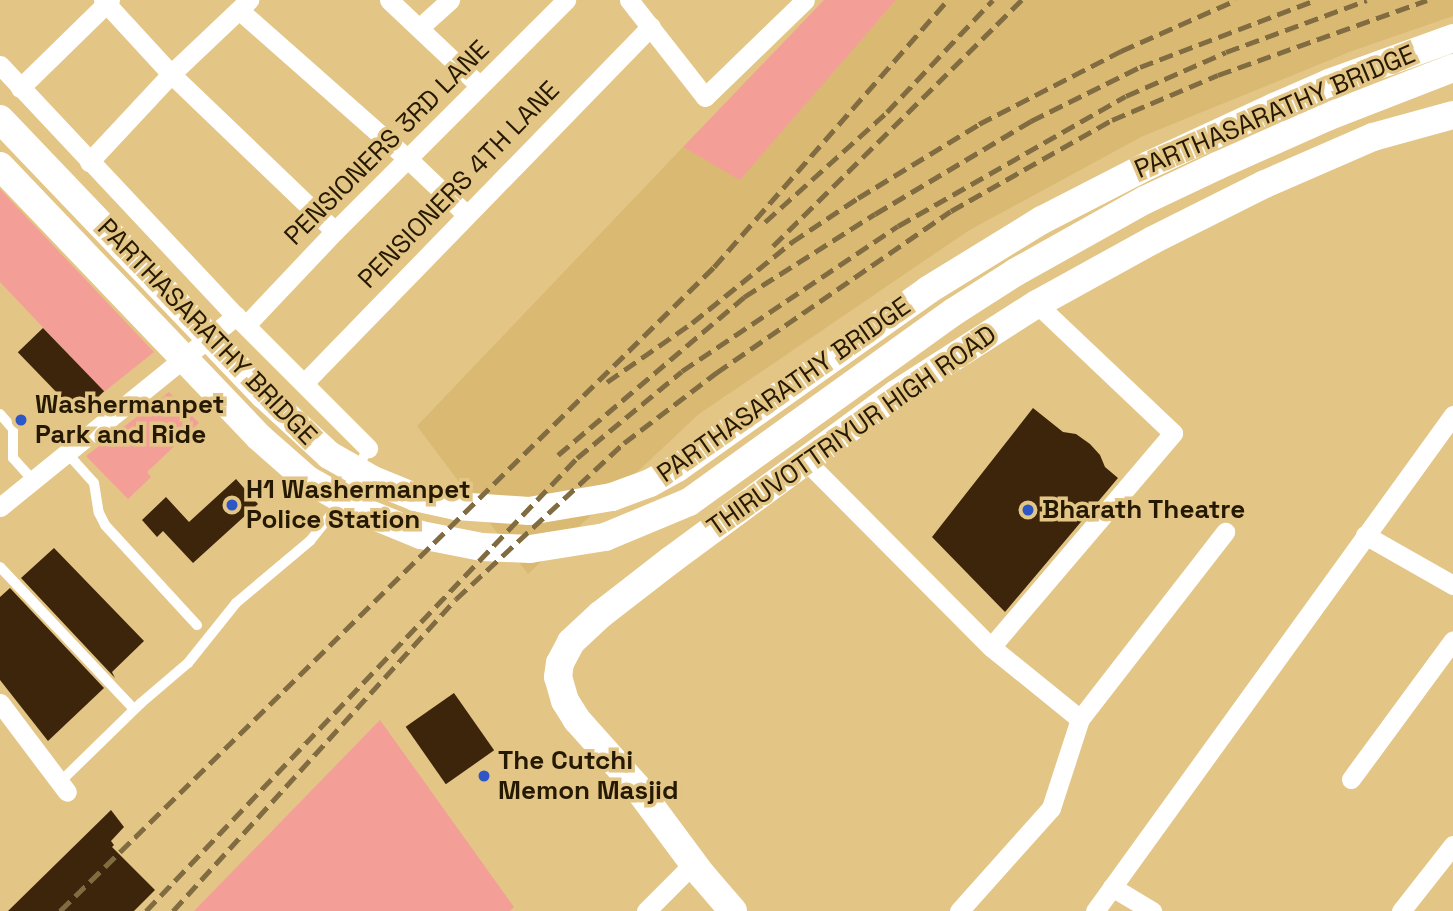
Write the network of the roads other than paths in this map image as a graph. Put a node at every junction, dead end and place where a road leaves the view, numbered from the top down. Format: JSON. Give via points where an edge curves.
{"nodes":[{"id":1,"x":389,"y":0,"type":"edge"},
{"id":2,"x":450,"y":0,"type":"edge"},
{"id":3,"x":566,"y":0,"type":"edge"},
{"id":4,"x":629,"y":0,"type":"edge"},
{"id":5,"x":804,"y":0,"type":"edge"},
{"id":6,"x":107,"y":1,"type":"edge"},
{"id":7,"x":244,"y":5,"type":"edge"},
{"id":8,"x":651,"y":26,"type":"junction"},
{"id":9,"x":419,"y":28,"type":"junction"},
{"id":10,"x":1450,"y":39,"type":"edge"},
{"id":11,"x":0,"y":65,"type":"edge"},
{"id":12,"x":1453,"y":68,"type":"edge"},
{"id":13,"x":171,"y":74,"type":"junction"},
{"id":14,"x":480,"y":85,"type":"junction"},
{"id":15,"x":20,"y":88,"type":"junction"},
{"id":16,"x":1453,"y":115,"type":"edge"},
{"id":17,"x":0,"y":119,"type":"edge"},
{"id":18,"x":408,"y":159,"type":"junction"},
{"id":19,"x":89,"y":162,"type":"junction"},
{"id":20,"x":0,"y":166,"type":"edge"},
{"id":21,"x":466,"y":214,"type":"junction"},
{"id":22,"x":335,"y":230,"type":"junction"},
{"id":23,"x":1037,"y":304,"type":"junction"},
{"id":24,"x":242,"y":320,"type":"junction"},
{"id":25,"x":305,"y":382,"type":"junction"},
{"id":26,"x":0,"y":414,"type":"edge"},
{"id":27,"x":1453,"y":415,"type":"edge"},
{"id":28,"x":368,"y":448,"type":"joint"},
{"id":29,"x":67,"y":453,"type":"junction"},
{"id":30,"x":806,"y":461,"type":"junction"},
{"id":31,"x":33,"y":480,"type":"junction"},
{"id":32,"x":0,"y":507,"type":"edge"},
{"id":33,"x":1225,"y":532,"type":"dead end"},
{"id":34,"x":1365,"y":536,"type":"junction"},
{"id":35,"x":0,"y":567,"type":"edge"},
{"id":36,"x":1453,"y":585,"type":"edge"},
{"id":37,"x":197,"y":625,"type":"dead end"},
{"id":38,"x":1453,"y":640,"type":"edge"},
{"id":39,"x":991,"y":647,"type":"junction"},
{"id":40,"x":0,"y":703,"type":"edge"},
{"id":41,"x":135,"y":709,"type":"junction"},
{"id":42,"x":1080,"y":719,"type":"junction"},
{"id":43,"x":1351,"y":779,"type":"dead end"},
{"id":44,"x":63,"y":787,"type":"joint"},
{"id":45,"x":1453,"y":845,"type":"edge"},
{"id":46,"x":693,"y":864,"type":"junction"},
{"id":47,"x":1112,"y":887,"type":"junction"},
{"id":48,"x":646,"y":911,"type":"edge"},
{"id":49,"x":733,"y":911,"type":"edge"},
{"id":50,"x":959,"y":911,"type":"edge"},
{"id":51,"x":1095,"y":911,"type":"edge"},
{"id":52,"x":1152,"y":911,"type":"edge"},
{"id":53,"x":1401,"y":911,"type":"edge"}],
"edges":[{"from":1,"to":9,"type":"street"},
{"from":2,"to":9,"type":"street"},
{"from":3,"to":14,"type":"street","name":"PENSIONERS 3RD LANE"},
{"from":4,"to":8,"type":"street"},
{"from":5,"to":8,"type":"street","via":[[705,97]]},
{"from":6,"to":13,"type":"street"},
{"from":6,"to":15,"type":"street"},
{"from":7,"to":13,"type":"street"},
{"from":7,"to":18,"type":"street"},
{"from":8,"to":21,"type":"street","name":"PENSIONERS 4TH LANE"},
{"from":9,"to":14,"type":"street"},
{"from":10,"to":17,"type":"main road","name":"PARTHASARATHY BRIDGE","via":[[1263,112],[1042,220],[928,290],[650,483],[583,504],[529,511],[456,506],[415,497],[329,455],[263,394]]},
{"from":11,"to":15,"type":"street"},
{"from":12,"to":20,"type":"main road","name":"PARTHASARATHY BRIDGE","via":[[1217,166],[1037,260],[955,311],[689,502],[605,537],[530,549],[482,547],[421,535],[367,513],[308,480],[259,437]]},
{"from":13,"to":19,"type":"street"},
{"from":13,"to":22,"type":"street"},
{"from":14,"to":18,"type":"street","name":"PENSIONERS 3RD LANE"},
{"from":15,"to":19,"type":"street"},
{"from":16,"to":23,"type":"main road","name":"THIRUVOTTRIYUR HIGH ROAD","via":[[1373,137],[1265,184]]},
{"from":18,"to":21,"type":"street"},
{"from":18,"to":22,"type":"street","name":"PENSIONERS 3RD LANE"},
{"from":19,"to":24,"type":"street"},
{"from":21,"to":25,"type":"street","name":"PENSIONERS 4TH LANE"},
{"from":22,"to":24,"type":"street","name":"PENSIONERS 3RD LANE"},
{"from":23,"to":30,"type":"main road","name":"THIRUVOTTRIYUR HIGH ROAD","via":[[926,373]]},
{"from":23,"to":39,"type":"street","via":[[1173,433]]},
{"from":24,"to":25,"type":"street"},
{"from":24,"to":29,"type":"street","name":"PENSIONERS 3RD LANE"},
{"from":25,"to":28,"type":"street"},
{"from":26,"to":31,"type":"lane","via":[[13,429],[11,453]]},
{"from":27,"to":34,"type":"street"},
{"from":28,"to":41,"type":"lane","via":[[341,502],[310,541],[236,603],[188,663]]},
{"from":29,"to":31,"type":"street","name":"PENSIONERS 3RD LANE"},
{"from":29,"to":37,"type":"lane","via":[[94,483],[105,525]]},
{"from":30,"to":39,"type":"street"},
{"from":30,"to":46,"type":"main road","name":"THIRUVOTTRIYUR HIGH ROAD","via":[[600,615],[571,642],[560,663],[560,687],[577,720],[636,786]]},
{"from":31,"to":32,"type":"street","name":"PENSIONERS 3RD LANE"},
{"from":33,"to":42,"type":"street"},
{"from":34,"to":36,"type":"street"},
{"from":34,"to":47,"type":"street"},
{"from":35,"to":41,"type":"lane"},
{"from":38,"to":43,"type":"street"},
{"from":39,"to":42,"type":"street"},
{"from":40,"to":44,"type":"street"},
{"from":41,"to":44,"type":"lane"},
{"from":42,"to":50,"type":"street","via":[[1051,808]]},
{"from":45,"to":53,"type":"street"},
{"from":46,"to":48,"type":"street"},
{"from":46,"to":49,"type":"main road","name":"THIRUVOTTRIYUR HIGH ROAD"},
{"from":47,"to":51,"type":"street"},
{"from":47,"to":52,"type":"street"}]}
